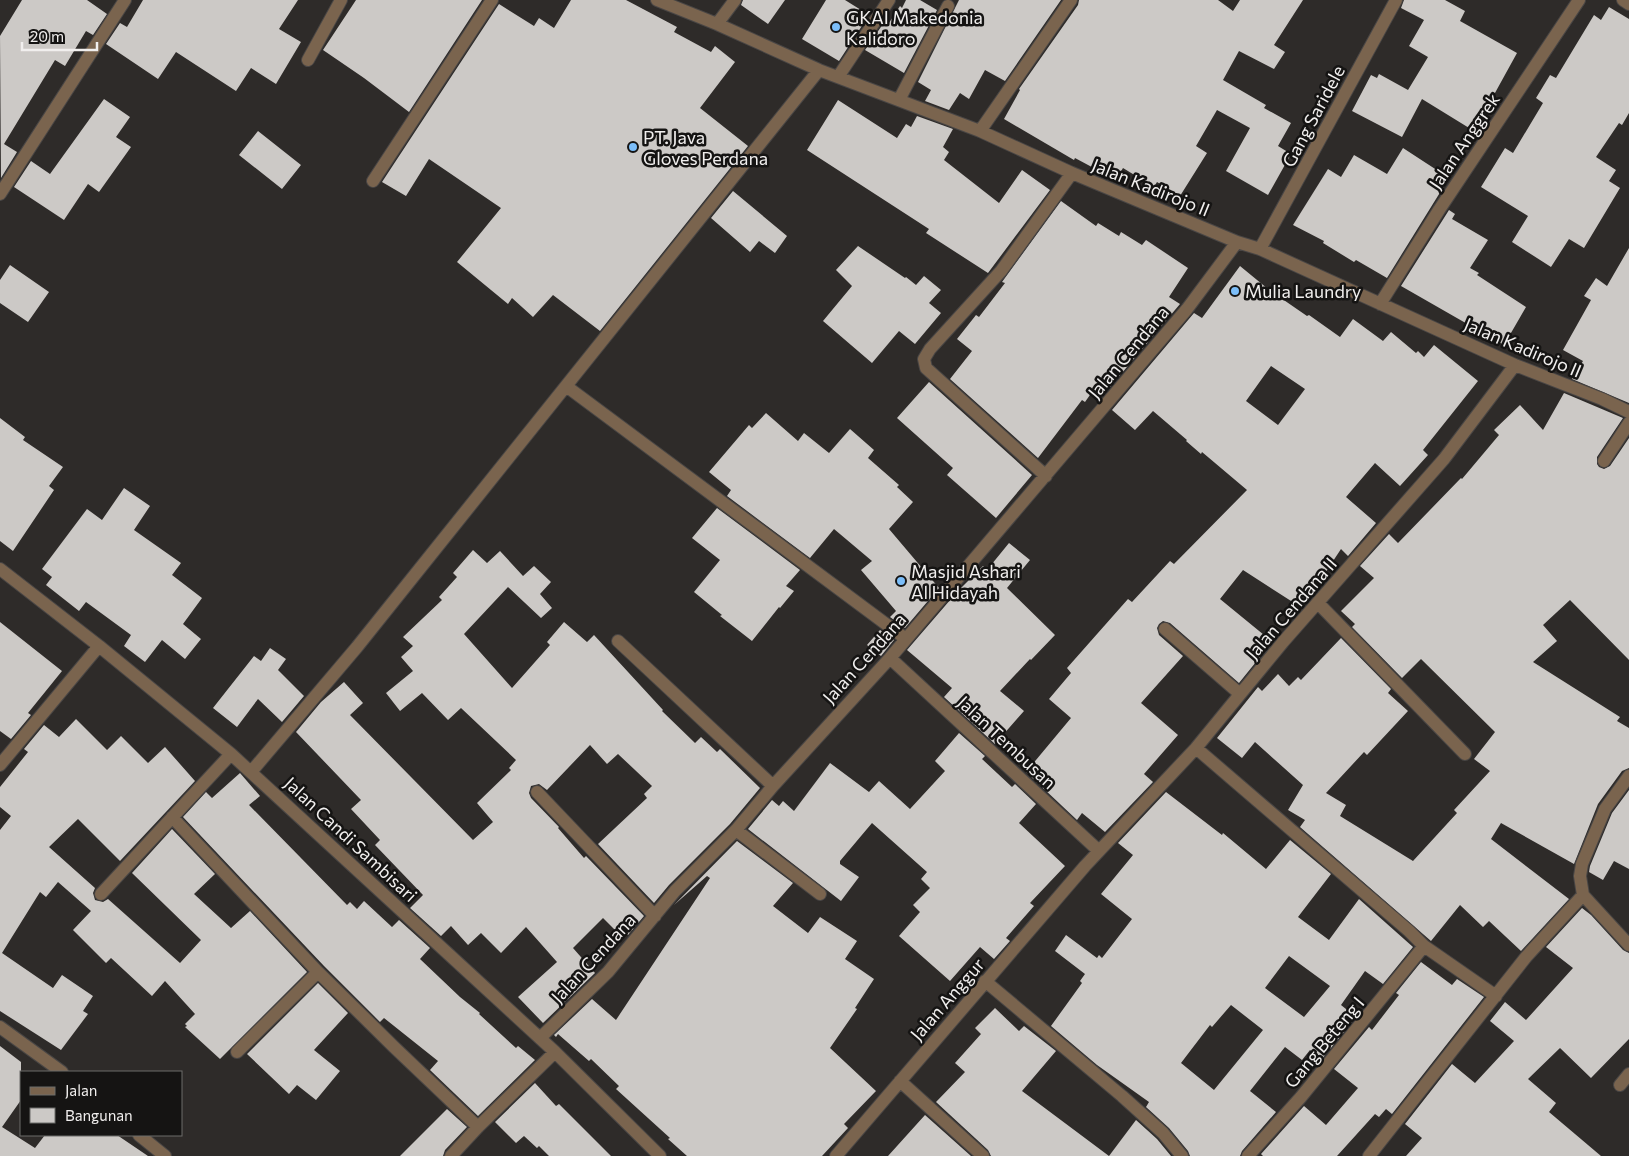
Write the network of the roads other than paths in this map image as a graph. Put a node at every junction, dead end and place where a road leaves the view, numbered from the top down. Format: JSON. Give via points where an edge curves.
{"nodes":[{"id":1,"x":125,"y":0,"type":"edge"},
{"id":2,"x":341,"y":0,"type":"edge"},
{"id":3,"x":492,"y":0,"type":"edge"},
{"id":4,"x":657,"y":0,"type":"edge"},
{"id":5,"x":735,"y":0,"type":"edge"},
{"id":6,"x":889,"y":0,"type":"edge"},
{"id":7,"x":1071,"y":0,"type":"edge"},
{"id":8,"x":1396,"y":0,"type":"edge"},
{"id":9,"x":1579,"y":0,"type":"edge"},
{"id":10,"x":1623,"y":0,"type":"edge"},
{"id":11,"x":1629,"y":4,"type":"edge"},
{"id":12,"x":948,"y":6,"type":"dead end"},
{"id":13,"x":717,"y":24,"type":"junction"},
{"id":14,"x":308,"y":60,"type":"dead end"},
{"id":15,"x":819,"y":70,"type":"junction"},
{"id":16,"x":838,"y":77,"type":"junction"},
{"id":17,"x":899,"y":100,"type":"junction"},
{"id":18,"x":980,"y":131,"type":"junction"},
{"id":19,"x":1072,"y":174,"type":"junction"},
{"id":20,"x":373,"y":181,"type":"dead end"},
{"id":21,"x":0,"y":194,"type":"edge"},
{"id":22,"x":1237,"y":242,"type":"junction"},
{"id":23,"x":1260,"y":249,"type":"junction"},
{"id":24,"x":1380,"y":304,"type":"junction"},
{"id":25,"x":1514,"y":365,"type":"junction"},
{"id":26,"x":566,"y":386,"type":"junction"},
{"id":27,"x":1629,"y":412,"type":"edge"},
{"id":28,"x":1629,"y":423,"type":"edge"},
{"id":29,"x":1604,"y":461,"type":"dead end"},
{"id":30,"x":1046,"y":476,"type":"junction"},
{"id":31,"x":0,"y":569,"type":"edge"},
{"id":32,"x":1318,"y":603,"type":"junction"},
{"id":33,"x":1166,"y":629,"type":"dead end"},
{"id":34,"x":906,"y":639,"type":"junction"},
{"id":35,"x":618,"y":641,"type":"dead end"},
{"id":36,"x":99,"y":646,"type":"junction"},
{"id":37,"x":890,"y":658,"type":"junction"},
{"id":38,"x":1240,"y":694,"type":"junction"},
{"id":39,"x":1196,"y":748,"type":"junction"},
{"id":40,"x":4,"y":750,"type":"edge"},
{"id":41,"x":231,"y":754,"type":"junction"},
{"id":42,"x":1465,"y":754,"type":"dead end"},
{"id":43,"x":0,"y":765,"type":"edge"},
{"id":44,"x":251,"y":772,"type":"junction"},
{"id":45,"x":1629,"y":776,"type":"edge"},
{"id":46,"x":773,"y":786,"type":"junction"},
{"id":47,"x":537,"y":792,"type":"dead end"},
{"id":48,"x":172,"y":817,"type":"junction"},
{"id":49,"x":736,"y":830,"type":"junction"},
{"id":50,"x":1100,"y":851,"type":"junction"},
{"id":51,"x":1085,"y":866,"type":"joint"},
{"id":52,"x":101,"y":894,"type":"dead end"},
{"id":53,"x":820,"y":894,"type":"dead end"},
{"id":54,"x":1583,"y":895,"type":"junction"},
{"id":55,"x":655,"y":916,"type":"junction"},
{"id":56,"x":1629,"y":945,"type":"edge"},
{"id":57,"x":1424,"y":946,"type":"junction"},
{"id":58,"x":318,"y":972,"type":"junction"},
{"id":59,"x":985,"y":982,"type":"junction"},
{"id":60,"x":1496,"y":996,"type":"junction"},
{"id":61,"x":0,"y":1027,"type":"edge"},
{"id":62,"x":540,"y":1038,"type":"junction"},
{"id":63,"x":238,"y":1052,"type":"dead end"},
{"id":64,"x":555,"y":1052,"type":"junction"},
{"id":65,"x":61,"y":1071,"type":"edge"},
{"id":66,"x":1629,"y":1074,"type":"edge"},
{"id":67,"x":900,"y":1081,"type":"junction"},
{"id":68,"x":1620,"y":1085,"type":"dead end"},
{"id":69,"x":478,"y":1126,"type":"junction"},
{"id":70,"x":140,"y":1136,"type":"edge"},
{"id":71,"x":165,"y":1156,"type":"edge"},
{"id":72,"x":451,"y":1156,"type":"edge"},
{"id":73,"x":660,"y":1156,"type":"edge"},
{"id":74,"x":836,"y":1156,"type":"edge"},
{"id":75,"x":983,"y":1156,"type":"edge"},
{"id":76,"x":1182,"y":1156,"type":"edge"},
{"id":77,"x":1248,"y":1156,"type":"edge"},
{"id":78,"x":1369,"y":1156,"type":"edge"}],
"edges":[{"from":1,"to":21,"type":"street"},
{"from":2,"to":14,"type":"street"},
{"from":3,"to":20,"type":"street"},
{"from":4,"to":13,"type":"street","name":"Jalan Kadirojo II"},
{"from":5,"to":13,"type":"street"},
{"from":6,"to":16,"type":"street"},
{"from":7,"to":18,"type":"street"},
{"from":8,"to":23,"type":"street","name":"Gang Saridele"},
{"from":9,"to":24,"type":"street","name":"Jalan Anggrek"},
{"from":10,"to":11,"type":"street"},
{"from":12,"to":17,"type":"street"},
{"from":13,"to":15,"type":"street","name":"Jalan Kadirojo II"},
{"from":15,"to":16,"type":"street","name":"Jalan Kadirojo II"},
{"from":15,"to":26,"type":"street"},
{"from":16,"to":17,"type":"street","name":"Jalan Kadirojo II"},
{"from":17,"to":18,"type":"street","name":"Jalan Kadirojo II"},
{"from":18,"to":19,"type":"street","name":"Jalan Kadirojo II"},
{"from":19,"to":22,"type":"street","name":"Jalan Kadirojo II"},
{"from":19,"to":30,"type":"street","via":[[1001,271],[924,359],[926,368]]},
{"from":22,"to":23,"type":"street","name":"Jalan Kadirojo II"},
{"from":22,"to":30,"type":"street","name":"Jalan Cendana","via":[[1187,309]]},
{"from":23,"to":24,"type":"street","name":"Jalan Kadirojo II"},
{"from":24,"to":25,"type":"street","name":"Jalan Kadirojo II"},
{"from":25,"to":27,"type":"street","name":"Jalan Kadirojo II"},
{"from":25,"to":32,"type":"street","name":"Jalan Cendana II","via":[[1444,459]]},
{"from":26,"to":34,"type":"street"},
{"from":26,"to":44,"type":"street","via":[[363,639]]},
{"from":28,"to":29,"type":"street"},
{"from":30,"to":34,"type":"street","name":"Jalan Cendana"},
{"from":31,"to":36,"type":"street","name":"Jalan Candi Sambisari"},
{"from":32,"to":38,"type":"street","name":"Jalan Cendana II"},
{"from":32,"to":42,"type":"street"},
{"from":33,"to":38,"type":"street"},
{"from":34,"to":37,"type":"street","name":"Jalan Cendana"},
{"from":35,"to":46,"type":"street"},
{"from":36,"to":40,"type":"street"},
{"from":36,"to":41,"type":"street","name":"Jalan Candi Sambisari"},
{"from":37,"to":46,"type":"street","name":"Jalan Cendana"},
{"from":37,"to":50,"type":"street","name":"Jalan Tembusan"},
{"from":38,"to":39,"type":"street","name":"Jalan Cendana II"},
{"from":39,"to":50,"type":"street","name":"Jalan Cendana II"},
{"from":39,"to":57,"type":"street"},
{"from":40,"to":43,"type":"street"},
{"from":41,"to":44,"type":"street","name":"Jalan Candi Sambisari"},
{"from":41,"to":48,"type":"street"},
{"from":44,"to":62,"type":"street","name":"Jalan Candi Sambisari"},
{"from":45,"to":54,"type":"street","via":[[1605,810],[1582,864]]},
{"from":46,"to":49,"type":"street","name":"Jalan Cendana"},
{"from":47,"to":55,"type":"street"},
{"from":48,"to":52,"type":"street"},
{"from":48,"to":58,"type":"street"},
{"from":49,"to":53,"type":"street"},
{"from":49,"to":55,"type":"street","name":"Jalan Cendana","via":[[675,891]]},
{"from":50,"to":51,"type":"street","name":"Jalan Cendana II"},
{"from":51,"to":59,"type":"street","name":"Jalan Anggur"},
{"from":54,"to":56,"type":"street"},
{"from":54,"to":60,"type":"street","via":[[1526,957]]},
{"from":55,"to":62,"type":"street","name":"Jalan Cendana","via":[[608,972]]},
{"from":57,"to":60,"type":"street"},
{"from":57,"to":77,"type":"street","name":"Gang Beteng I","via":[[1301,1097]]},
{"from":58,"to":63,"type":"street"},
{"from":58,"to":69,"type":"street"},
{"from":59,"to":67,"type":"street","name":"Jalan Anggur"},
{"from":59,"to":76,"type":"street","via":[[1122,1096],[1163,1133]]},
{"from":60,"to":78,"type":"street"},
{"from":61,"to":65,"type":"street"},
{"from":62,"to":64,"type":"street","name":"Jalan Candi Sambisari"},
{"from":64,"to":69,"type":"street"},
{"from":64,"to":73,"type":"street","name":"Jalan Candi Sambisari"},
{"from":66,"to":68,"type":"street"},
{"from":67,"to":74,"type":"street","name":"Jalan Anggur"},
{"from":67,"to":75,"type":"street"},
{"from":69,"to":72,"type":"street"},
{"from":70,"to":71,"type":"street"}]}
